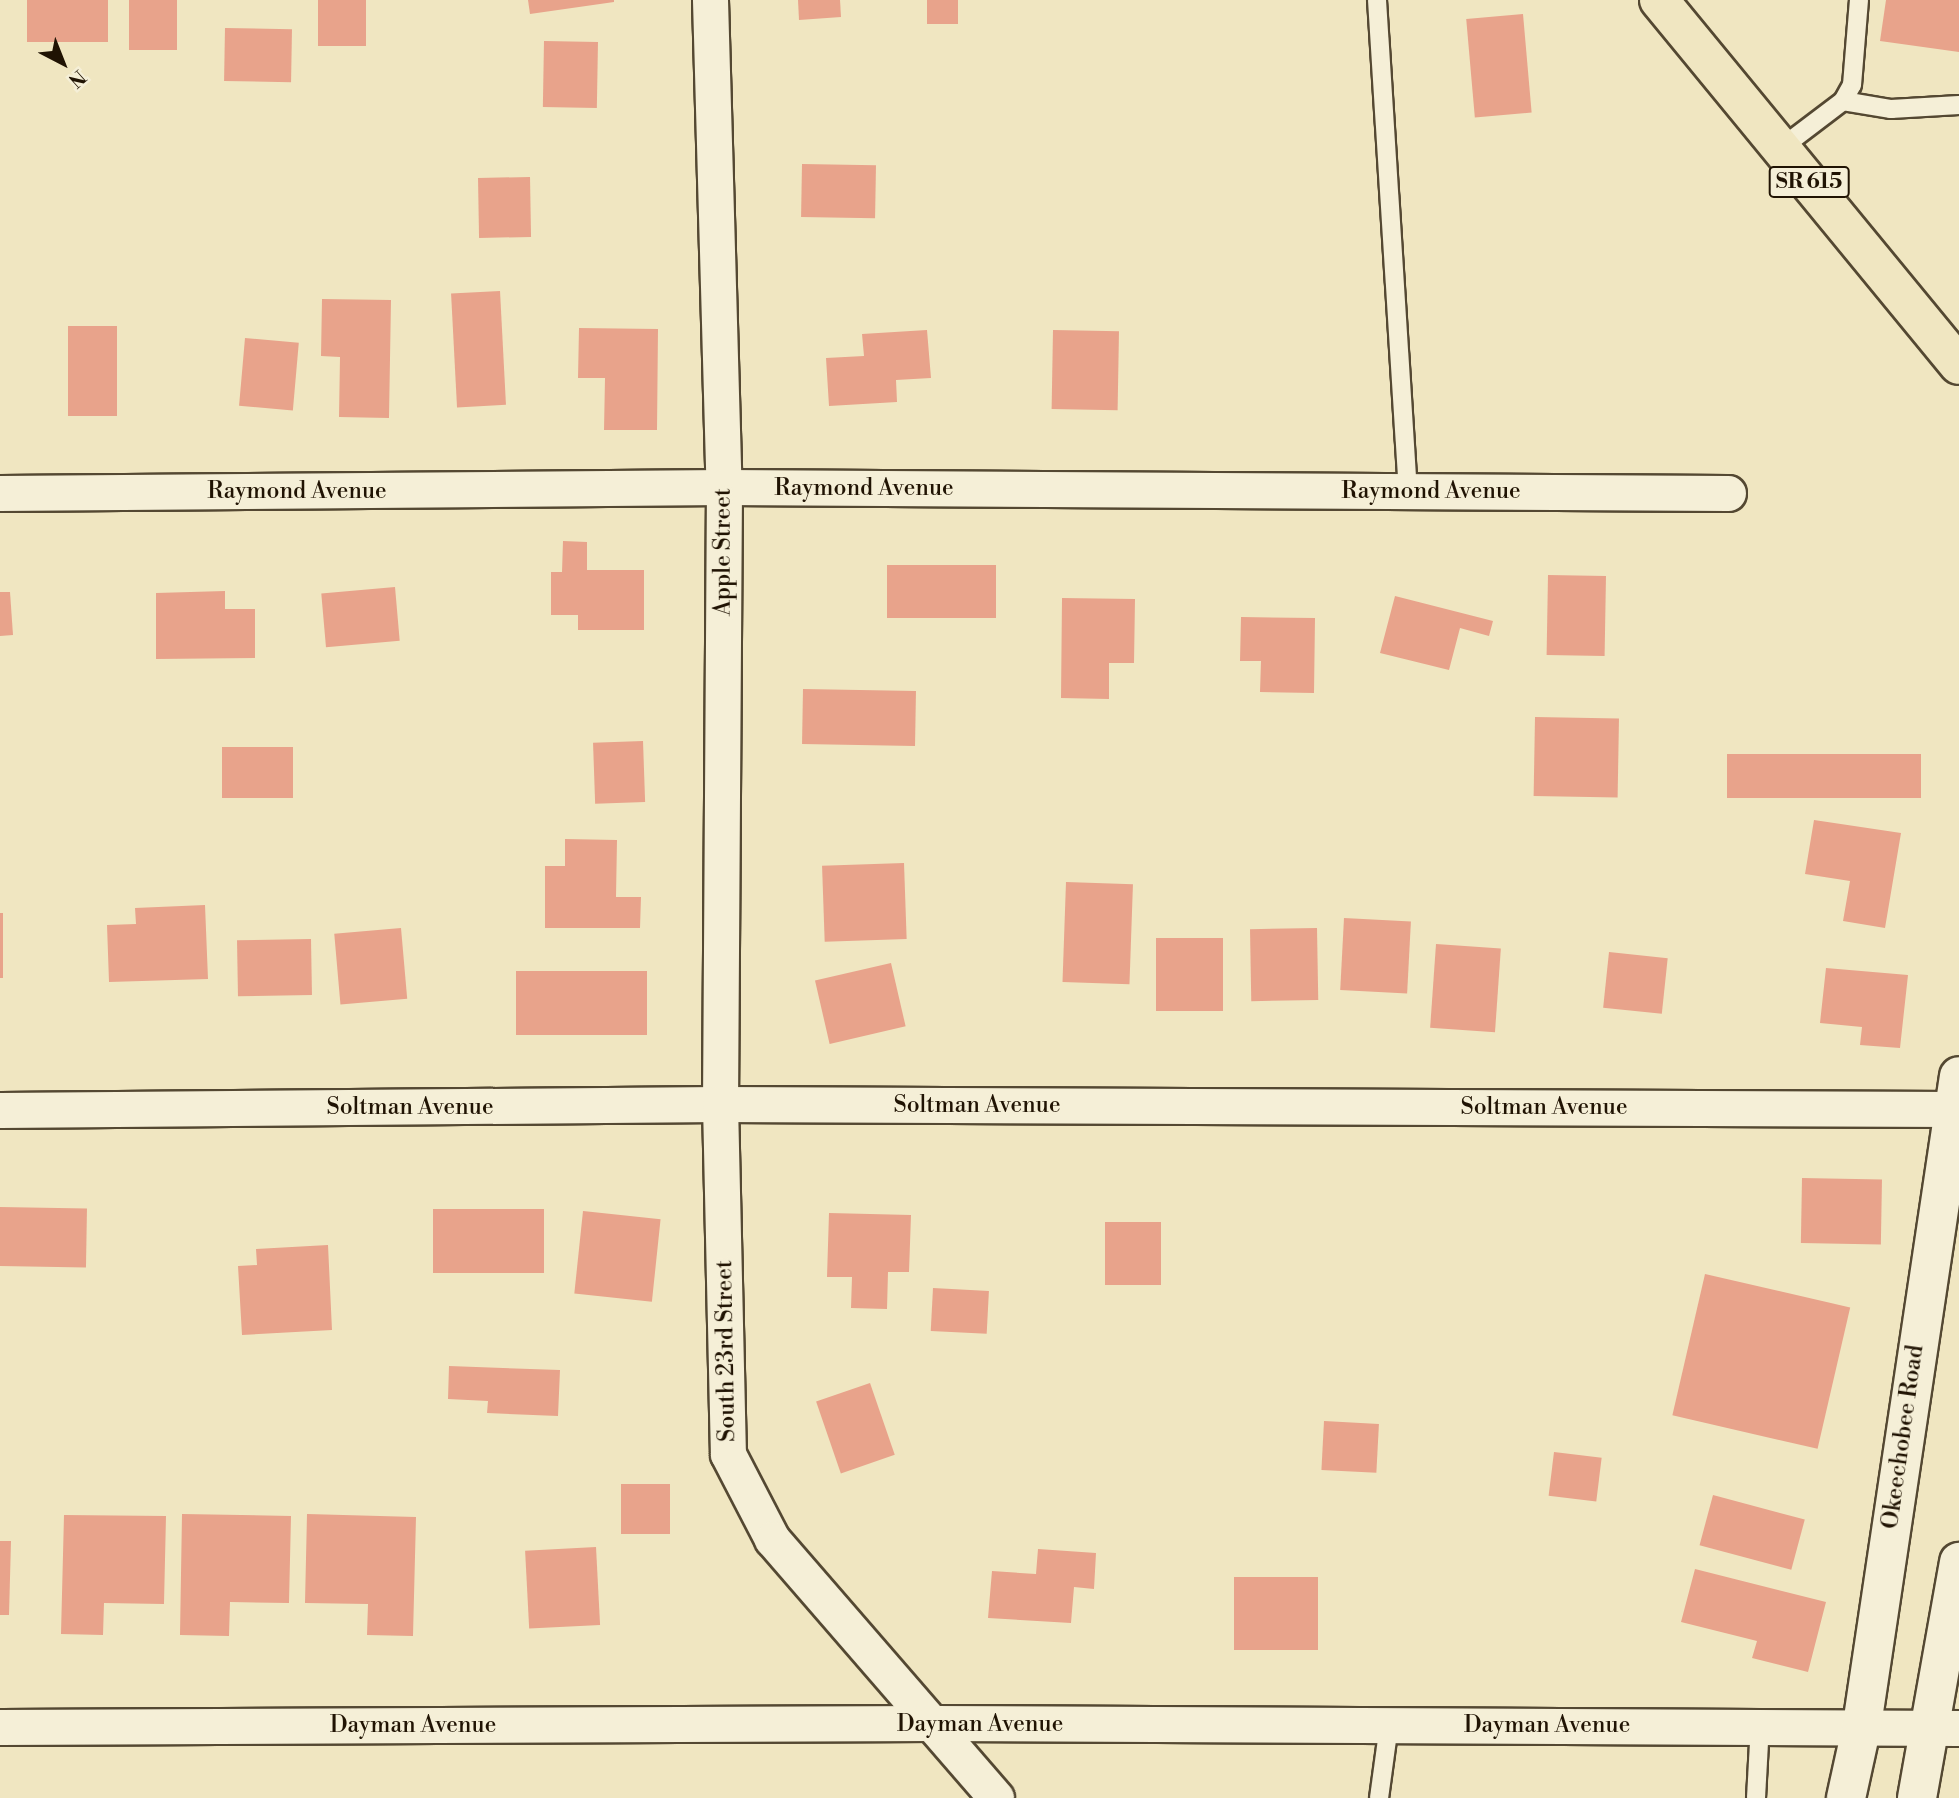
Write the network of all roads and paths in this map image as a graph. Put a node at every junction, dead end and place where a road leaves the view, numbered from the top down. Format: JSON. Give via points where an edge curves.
{"nodes":[{"id":1,"x":710,"y":0,"type":"edge"},
{"id":2,"x":1377,"y":0,"type":"edge"},
{"id":3,"x":1659,"y":0,"type":"edge"},
{"id":4,"x":1859,"y":0,"type":"edge"},
{"id":5,"x":1843,"y":101,"type":"junction"},
{"id":6,"x":1959,"y":105,"type":"edge"},
{"id":7,"x":1781,"y":148,"type":"junction"},
{"id":8,"x":1959,"y":365,"type":"edge"},
{"id":9,"x":724,"y":488,"type":"junction"},
{"id":10,"x":1408,"y":491,"type":"junction"},
{"id":11,"x":0,"y":493,"type":"edge"},
{"id":12,"x":1728,"y":493,"type":"dead end"},
{"id":13,"x":1956,"y":1092,"type":"edge"},
{"id":14,"x":720,"y":1104,"type":"junction"},
{"id":15,"x":0,"y":1110,"type":"edge"},
{"id":16,"x":1959,"y":1562,"type":"edge"},
{"id":17,"x":932,"y":1723,"type":"junction"},
{"id":18,"x":1389,"y":1725,"type":"junction"},
{"id":19,"x":1760,"y":1725,"type":"junction"},
{"id":20,"x":1862,"y":1726,"type":"junction"},
{"id":21,"x":0,"y":1727,"type":"edge"},
{"id":22,"x":1943,"y":1728,"type":"edge"},
{"id":23,"x":996,"y":1798,"type":"edge"},
{"id":24,"x":1379,"y":1798,"type":"edge"},
{"id":25,"x":1756,"y":1798,"type":"edge"},
{"id":26,"x":1846,"y":1798,"type":"edge"},
{"id":27,"x":1917,"y":1798,"type":"edge"}],
"edges":[{"from":1,"to":9,"type":"street","name":"Apple Street"},
{"from":2,"to":10,"type":"lane"},
{"from":3,"to":7,"type":"main road","number":"SR 615"},
{"from":4,"to":5,"type":"lane","via":[[1852,85]]},
{"from":5,"to":6,"type":"lane","via":[[1891,109]]},
{"from":5,"to":7,"type":"lane"},
{"from":7,"to":8,"type":"main road","number":"SR 615"},
{"from":9,"to":10,"type":"street","name":"Raymond Avenue"},
{"from":9,"to":11,"type":"street","name":"Raymond Avenue"},
{"from":9,"to":14,"type":"street","name":"Apple Street"},
{"from":10,"to":12,"type":"street","name":"Raymond Avenue"},
{"from":13,"to":14,"type":"street","name":"Soltman Avenue"},
{"from":13,"to":20,"type":"main road","name":"Okeechobee Road"},
{"from":14,"to":15,"type":"street","name":"Soltman Avenue"},
{"from":14,"to":17,"type":"street","name":"South 23rd Street","via":[[728,1454],[772,1539]]},
{"from":16,"to":22,"type":"main road"},
{"from":17,"to":18,"type":"street","name":"Dayman Avenue"},
{"from":17,"to":21,"type":"street","name":"Dayman Avenue"},
{"from":17,"to":23,"type":"street","name":"South 23rd Street"},
{"from":18,"to":19,"type":"street","name":"Dayman Avenue"},
{"from":18,"to":24,"type":"lane"},
{"from":19,"to":20,"type":"street","name":"Dayman Avenue"},
{"from":19,"to":25,"type":"lane"},
{"from":20,"to":22,"type":"street","name":"Dayman Avenue"},
{"from":20,"to":26,"type":"main road","name":"Okeechobee Road"},
{"from":22,"to":27,"type":"main road"}]}
